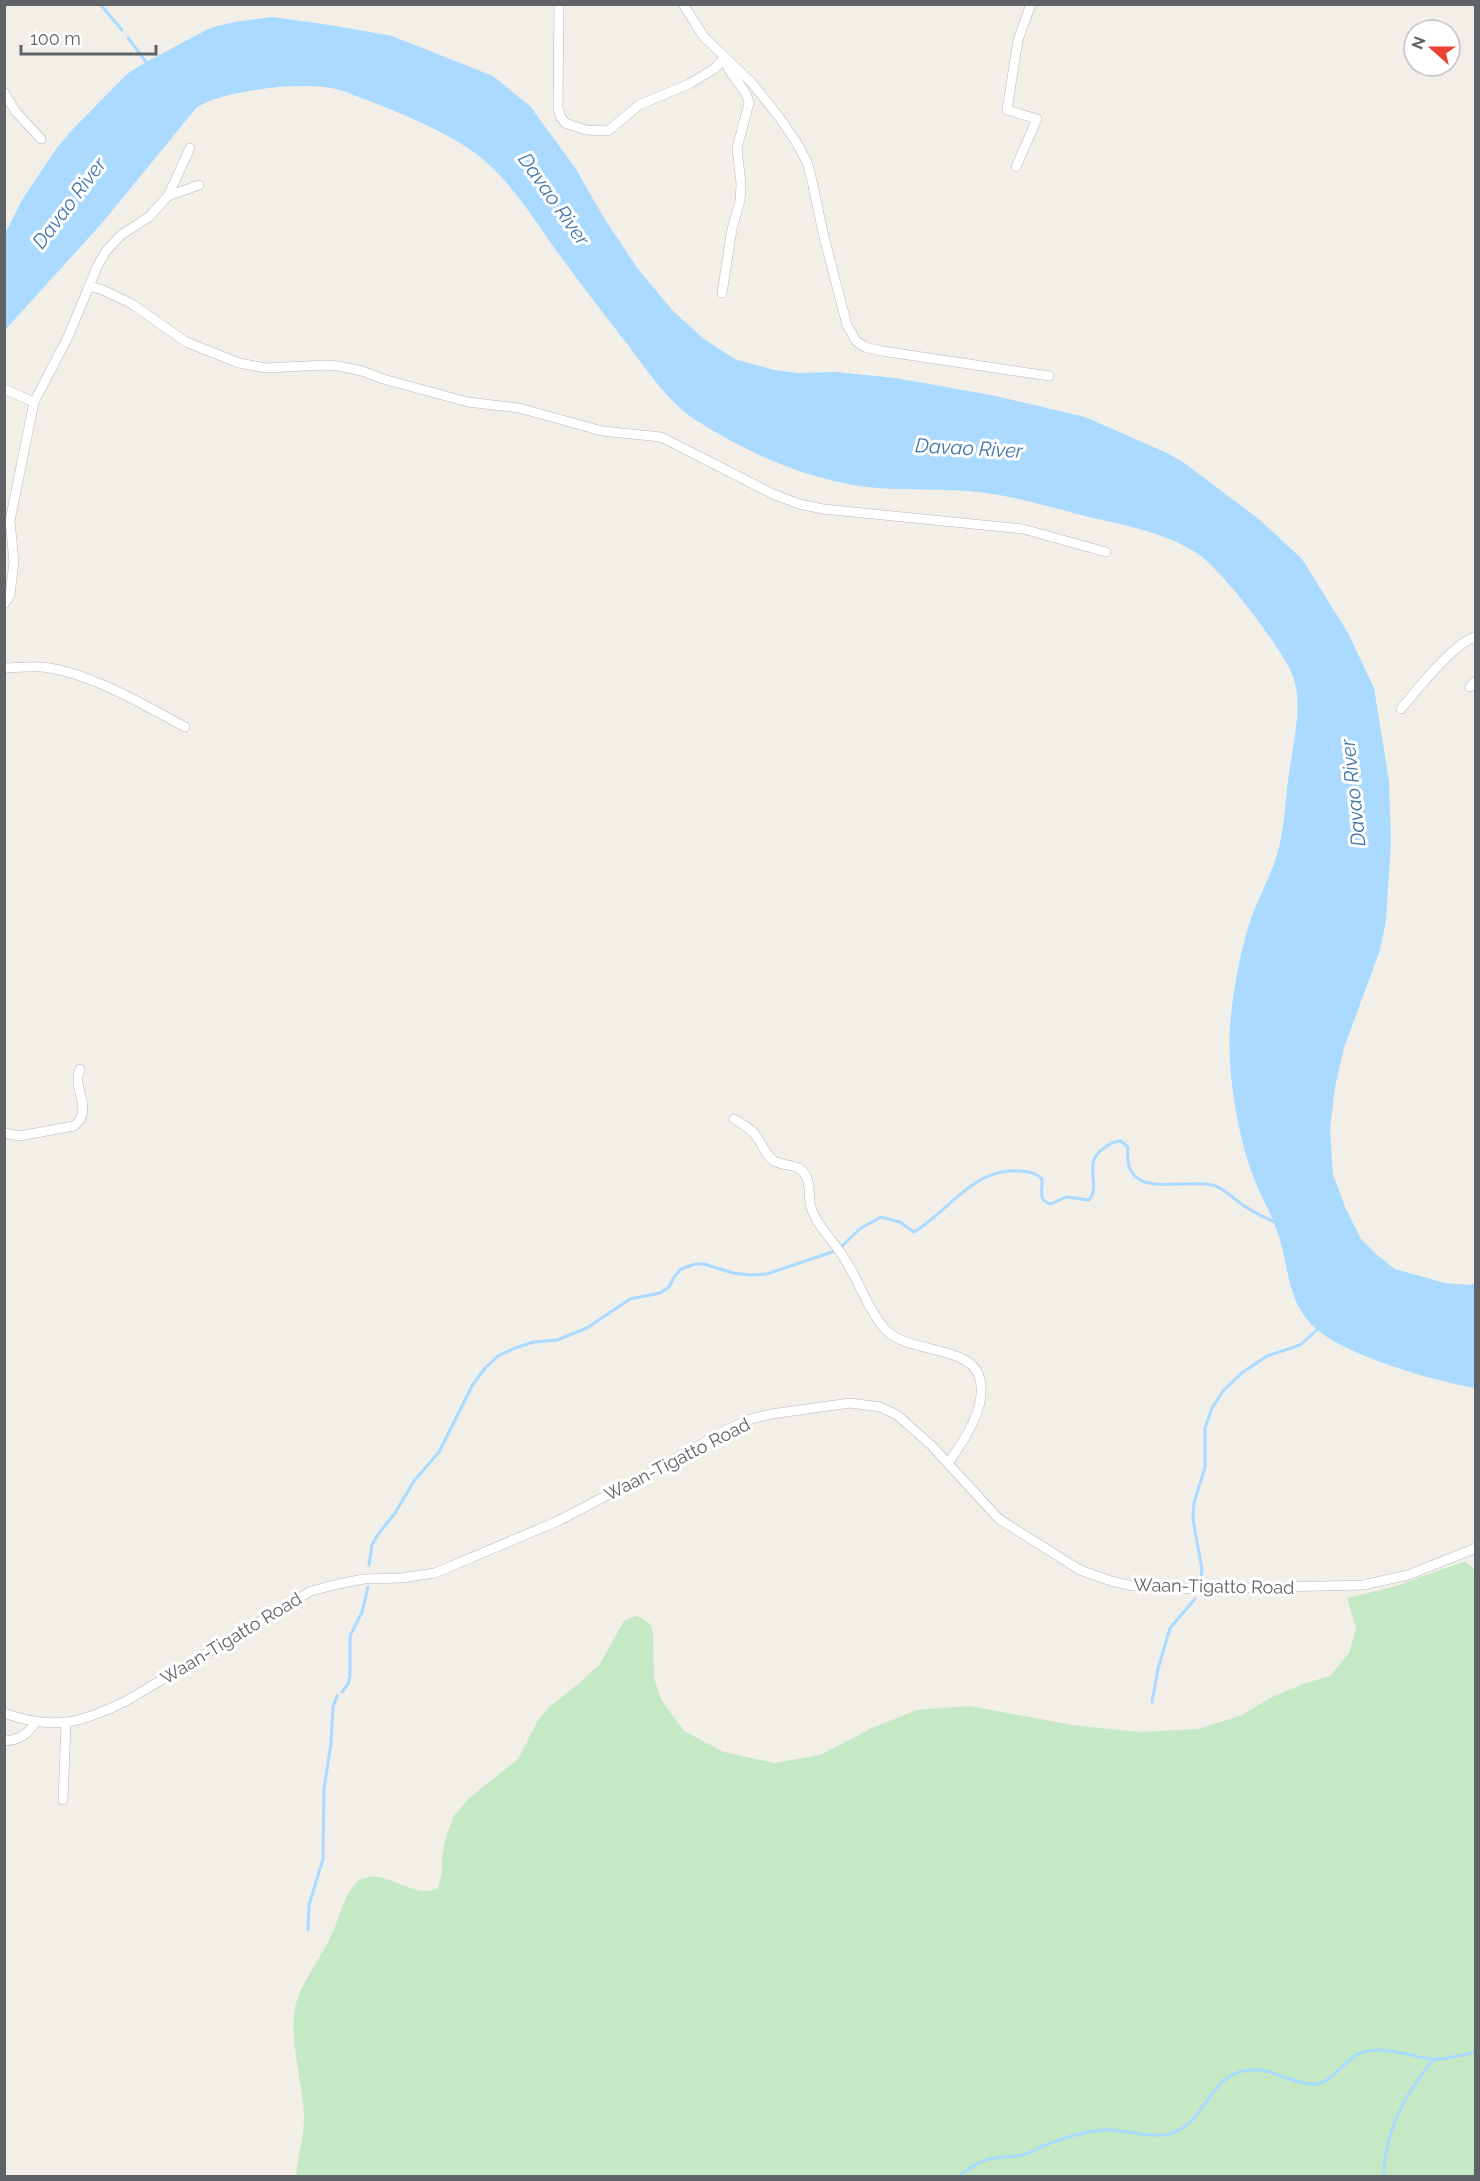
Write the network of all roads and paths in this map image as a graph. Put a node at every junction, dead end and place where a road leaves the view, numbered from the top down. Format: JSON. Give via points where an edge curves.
{"nodes":[{"id":1,"x":559,"y":4,"type":"edge"},
{"id":2,"x":683,"y":4,"type":"edge"},
{"id":3,"x":1031,"y":4,"type":"edge"},
{"id":4,"x":725,"y":58,"type":"junction"},
{"id":5,"x":4,"y":92,"type":"edge"},
{"id":6,"x":40,"y":139,"type":"dead end"},
{"id":7,"x":190,"y":148,"type":"dead end"},
{"id":8,"x":1016,"y":166,"type":"dead end"},
{"id":9,"x":199,"y":185,"type":"dead end"},
{"id":10,"x":168,"y":196,"type":"junction"},
{"id":11,"x":89,"y":286,"type":"junction"},
{"id":12,"x":722,"y":292,"type":"dead end"},
{"id":13,"x":1049,"y":376,"type":"dead end"},
{"id":14,"x":4,"y":389,"type":"edge"},
{"id":15,"x":34,"y":402,"type":"junction"},
{"id":16,"x":1106,"y":552,"type":"dead end"},
{"id":17,"x":4,"y":604,"type":"edge"},
{"id":18,"x":1476,"y":637,"type":"edge"},
{"id":19,"x":4,"y":668,"type":"edge"},
{"id":20,"x":1401,"y":709,"type":"dead end"},
{"id":21,"x":185,"y":727,"type":"dead end"},
{"id":22,"x":80,"y":1069,"type":"dead end"},
{"id":23,"x":734,"y":1119,"type":"dead end"},
{"id":24,"x":4,"y":1133,"type":"edge"},
{"id":25,"x":948,"y":1462,"type":"junction"},
{"id":26,"x":1476,"y":1548,"type":"edge"},
{"id":27,"x":4,"y":1713,"type":"edge"},
{"id":28,"x":66,"y":1722,"type":"junction"},
{"id":29,"x":35,"y":1723,"type":"junction"},
{"id":30,"x":4,"y":1741,"type":"edge"},
{"id":31,"x":63,"y":1800,"type":"dead end"}],
"edges":[{"from":1,"to":4,"type":"street","via":[[558,107],[565,123],[573,127],[608,131],[639,105],[688,84]]},
{"from":2,"to":4,"type":"street","via":[[695,26]]},
{"from":3,"to":8,"type":"street","via":[[1018,40],[1007,110],[1037,119]]},
{"from":4,"to":12,"type":"street","via":[[726,68],[749,103],[737,148],[740,201]]},
{"from":4,"to":13,"type":"street","via":[[780,117],[807,162],[847,326],[856,341],[882,351]]},
{"from":5,"to":6,"type":"street"},
{"from":7,"to":10,"type":"street"},
{"from":9,"to":10,"type":"street"},
{"from":10,"to":11,"type":"street","via":[[149,217],[121,235],[106,251]]},
{"from":11,"to":15,"type":"street"},
{"from":11,"to":16,"type":"street","via":[[132,304],[186,342],[248,366],[325,365],[362,371],[468,402],[519,408],[602,431],[661,437],[799,504],[1023,529]]},
{"from":14,"to":15,"type":"street"},
{"from":15,"to":17,"type":"street","via":[[12,506],[14,562],[10,595]]},
{"from":18,"to":20,"type":"street","via":[[1434,670]]},
{"from":19,"to":21,"type":"street","via":[[41,667],[69,674],[128,697]]},
{"from":22,"to":24,"type":"street","via":[[77,1081],[84,1108],[79,1122],[19,1136]]},
{"from":23,"to":25,"type":"street","via":[[752,1130],[776,1162],[800,1168],[806,1174],[811,1207],[818,1221],[846,1259],[870,1310],[884,1329],[906,1343],[957,1356],[979,1373],[982,1389],[972,1424]]},
{"from":25,"to":26,"type":"street","name":"Waan-Tigatto Road","via":[[991,1511],[1025,1536],[1080,1570],[1133,1586],[1194,1589],[1363,1585],[1408,1575]]},
{"from":25,"to":28,"type":"street","name":"Waan-Tigatto Road","via":[[897,1415],[865,1403],[751,1419],[558,1521],[468,1560],[435,1572],[364,1579],[311,1591],[126,1701],[95,1716]]},
{"from":27,"to":29,"type":"street","name":"Waan-Tigatto Road"},
{"from":28,"to":29,"type":"street","name":"Waan-Tigatto Road"},
{"from":28,"to":31,"type":"street"},
{"from":29,"to":30,"type":"street","via":[[17,1740]]}]}
